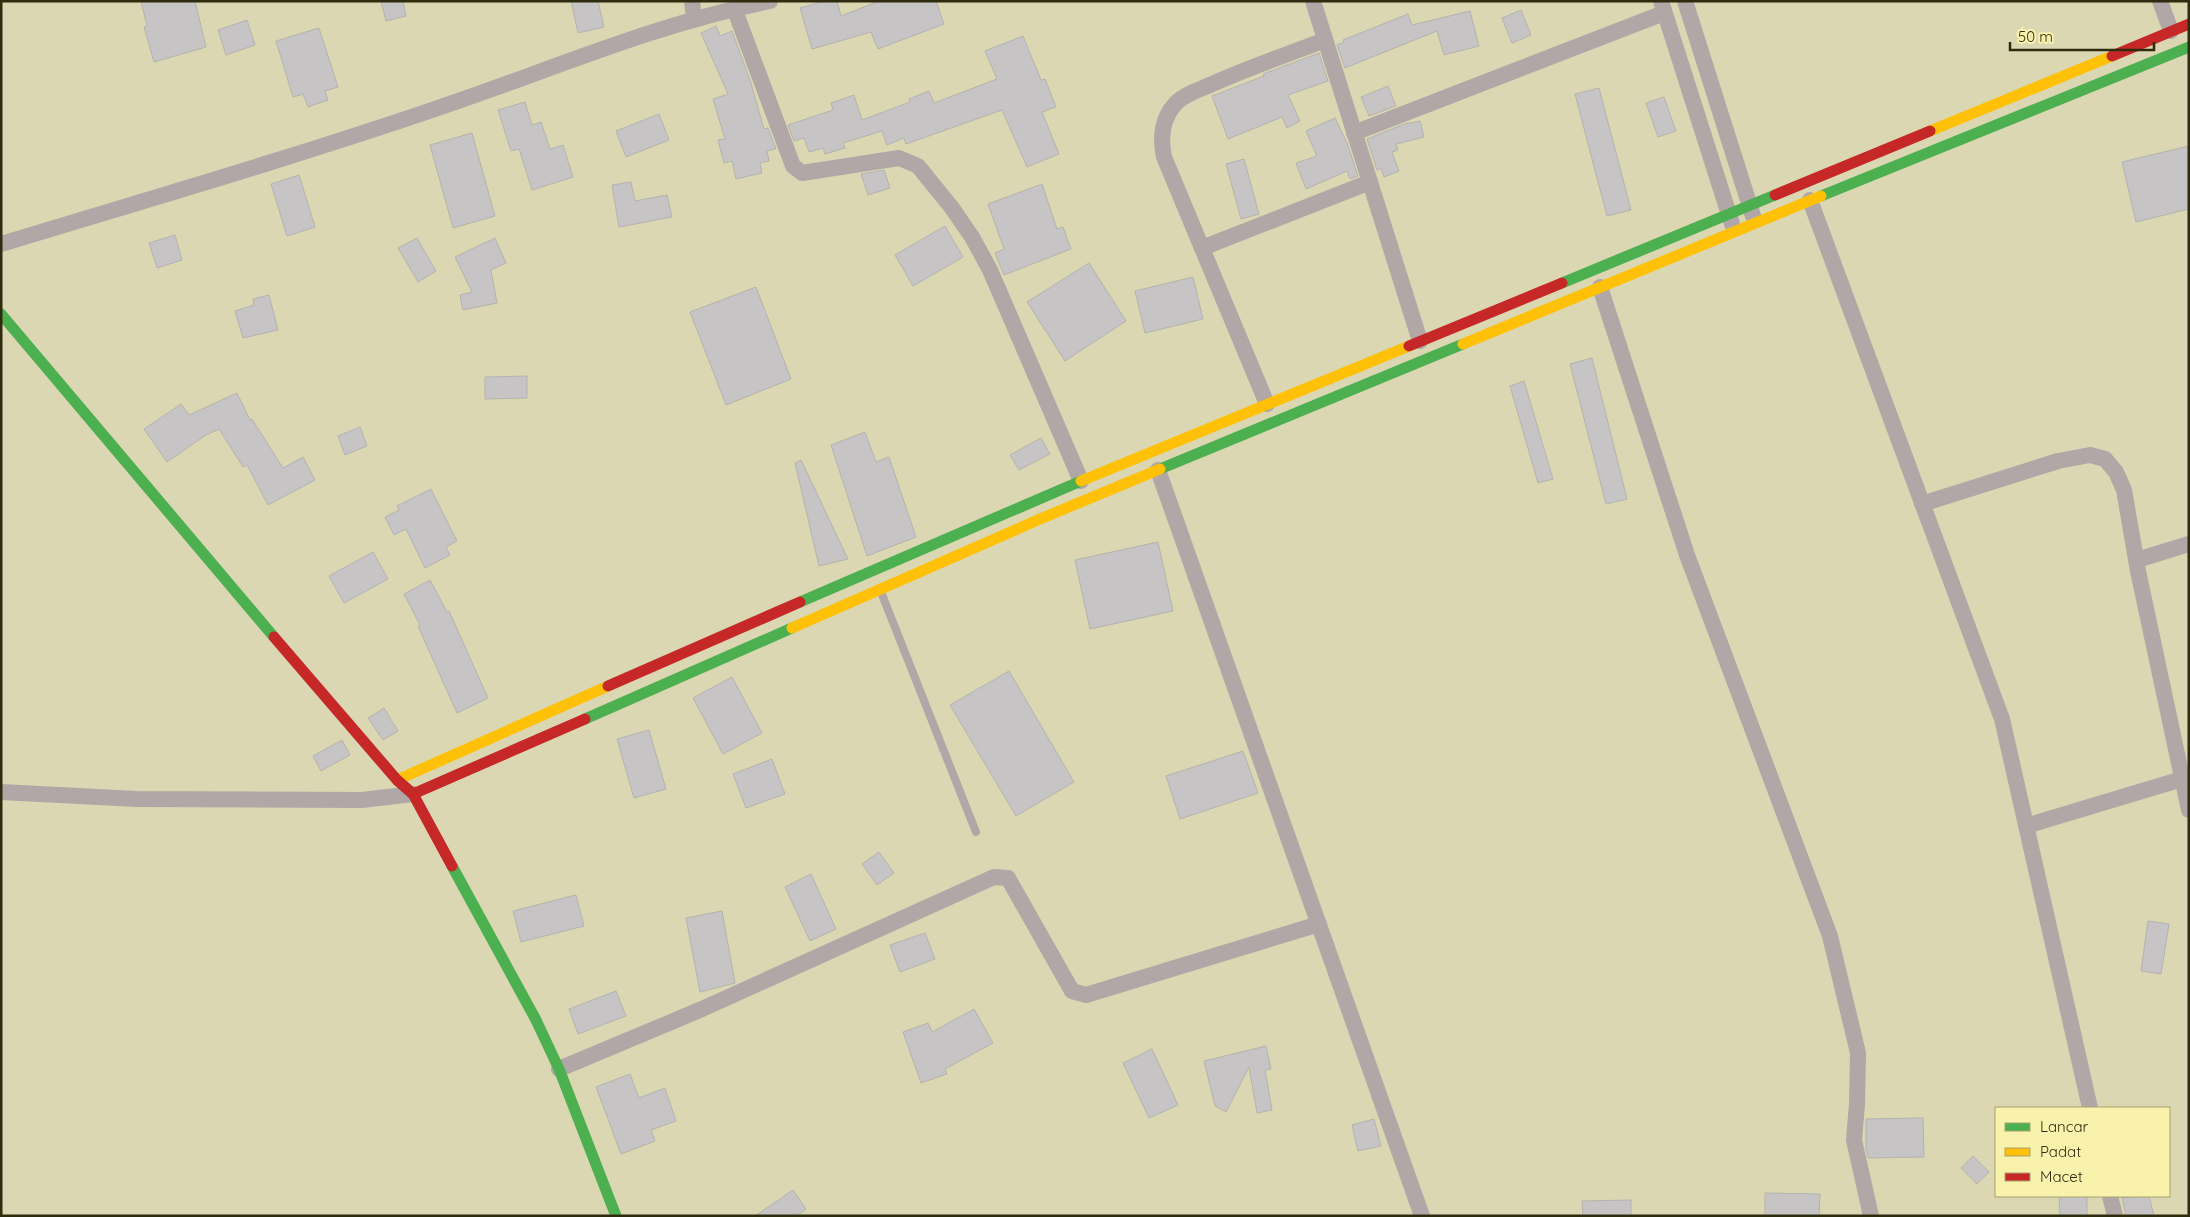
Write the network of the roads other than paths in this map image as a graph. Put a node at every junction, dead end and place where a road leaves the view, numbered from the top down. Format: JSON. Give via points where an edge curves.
{"nodes":[{"id":1,"x":692,"y":1,"type":"edge"},
{"id":2,"x":770,"y":1,"type":"edge"},
{"id":3,"x":1312,"y":1,"type":"edge"},
{"id":4,"x":1685,"y":1,"type":"edge"},
{"id":5,"x":2160,"y":1,"type":"edge"},
{"id":6,"x":1662,"y":7,"type":"edge"},
{"id":7,"x":734,"y":8,"type":"junction"},
{"id":8,"x":694,"y":18,"type":"junction"},
{"id":9,"x":2189,"y":24,"type":"edge"},
{"id":10,"x":2171,"y":31,"type":"junction"},
{"id":11,"x":1325,"y":40,"type":"junction"},
{"id":12,"x":2189,"y":47,"type":"edge"},
{"id":13,"x":1354,"y":133,"type":"junction"},
{"id":14,"x":1370,"y":182,"type":"junction"},
{"id":15,"x":1810,"y":200,"type":"junction"},
{"id":16,"x":1750,"y":204,"type":"junction"},
{"id":17,"x":1728,"y":213,"type":"junction"},
{"id":18,"x":1755,"y":223,"type":"junction"},
{"id":19,"x":1735,"y":231,"type":"junction"},
{"id":20,"x":1,"y":244,"type":"edge"},
{"id":21,"x":1202,"y":248,"type":"junction"},
{"id":22,"x":1600,"y":287,"type":"junction"},
{"id":23,"x":1,"y":314,"type":"edge"},
{"id":24,"x":1420,"y":341,"type":"junction"},
{"id":25,"x":1267,"y":404,"type":"junction"},
{"id":26,"x":1158,"y":470,"type":"junction"},
{"id":27,"x":1081,"y":481,"type":"junction"},
{"id":28,"x":1922,"y":504,"type":"junction"},
{"id":29,"x":2189,"y":544,"type":"edge"},
{"id":30,"x":2136,"y":560,"type":"junction"},
{"id":31,"x":875,"y":580,"type":"junction"},
{"id":32,"x":2186,"y":778,"type":"edge"},
{"id":33,"x":397,"y":780,"type":"junction"},
{"id":34,"x":1,"y":792,"type":"edge"},
{"id":35,"x":412,"y":794,"type":"junction"},
{"id":36,"x":362,"y":800,"type":"junction"},
{"id":37,"x":2189,"y":810,"type":"edge"},
{"id":38,"x":2026,"y":826,"type":"junction"},
{"id":39,"x":976,"y":832,"type":"dead end"},
{"id":40,"x":1319,"y":924,"type":"junction"},
{"id":41,"x":559,"y":1069,"type":"junction"},
{"id":42,"x":2090,"y":1107,"type":"edge"},
{"id":43,"x":2110,"y":1197,"type":"edge"},
{"id":44,"x":616,"y":1216,"type":"edge"},
{"id":45,"x":1422,"y":1216,"type":"edge"},
{"id":46,"x":1871,"y":1216,"type":"edge"},
{"id":47,"x":2115,"y":1216,"type":"edge"}],
"edges":[{"from":1,"to":8,"type":"street"},
{"from":2,"to":7,"type":"street"},
{"from":3,"to":11,"type":"street"},
{"from":4,"to":16,"type":"street"},
{"from":5,"to":10,"type":"street"},
{"from":6,"to":13,"type":"street"},
{"from":6,"to":17,"type":"street"},
{"from":7,"to":8,"type":"street"},
{"from":7,"to":27,"type":"street","via":[[793,166],[802,173],[899,158],[918,166],[952,208],[990,270]]},
{"from":8,"to":20,"type":"street","via":[[426,112],[248,170]]},
{"from":9,"to":10,"type":"main road"},
{"from":10,"to":16,"type":"main road"},
{"from":11,"to":13,"type":"street"},
{"from":11,"to":21,"type":"street","via":[[1183,97],[1170,110],[1161,142],[1164,157]]},
{"from":12,"to":15,"type":"main road"},
{"from":13,"to":14,"type":"street"},
{"from":14,"to":21,"type":"street"},
{"from":14,"to":24,"type":"street"},
{"from":15,"to":18,"type":"main road"},
{"from":15,"to":28,"type":"street"},
{"from":16,"to":17,"type":"main road"},
{"from":16,"to":18,"type":"street"},
{"from":17,"to":19,"type":"street"},
{"from":17,"to":24,"type":"main road"},
{"from":18,"to":19,"type":"main road"},
{"from":19,"to":22,"type":"main road"},
{"from":21,"to":25,"type":"street"},
{"from":22,"to":26,"type":"main road"},
{"from":22,"to":46,"type":"street","via":[[1688,555],[1830,936],[1858,1053],[1854,1140]]},
{"from":23,"to":33,"type":"main road"},
{"from":24,"to":25,"type":"main road"},
{"from":25,"to":27,"type":"main road"},
{"from":26,"to":31,"type":"main road","via":[[1040,519]]},
{"from":26,"to":40,"type":"street"},
{"from":27,"to":31,"type":"main road"},
{"from":28,"to":30,"type":"street","via":[[2090,454],[2106,459],[2124,490]]},
{"from":28,"to":38,"type":"street","via":[[2002,719]]},
{"from":29,"to":30,"type":"street"},
{"from":30,"to":32,"type":"street"},
{"from":31,"to":33,"type":"main road"},
{"from":31,"to":35,"type":"main road"},
{"from":31,"to":39,"type":"lane"},
{"from":32,"to":37,"type":"street"},
{"from":32,"to":38,"type":"street"},
{"from":33,"to":35,"type":"main road"},
{"from":33,"to":36,"type":"street"},
{"from":34,"to":36,"type":"street","via":[[137,799]]},
{"from":35,"to":36,"type":"street"},
{"from":35,"to":41,"type":"main road","via":[[536,1020]]},
{"from":38,"to":42,"type":"street"},
{"from":40,"to":41,"type":"street","via":[[1086,995],[1072,992],[1008,878],[994,877],[702,1009]]},
{"from":40,"to":45,"type":"street"},
{"from":41,"to":44,"type":"main road"},
{"from":43,"to":47,"type":"street"}]}
